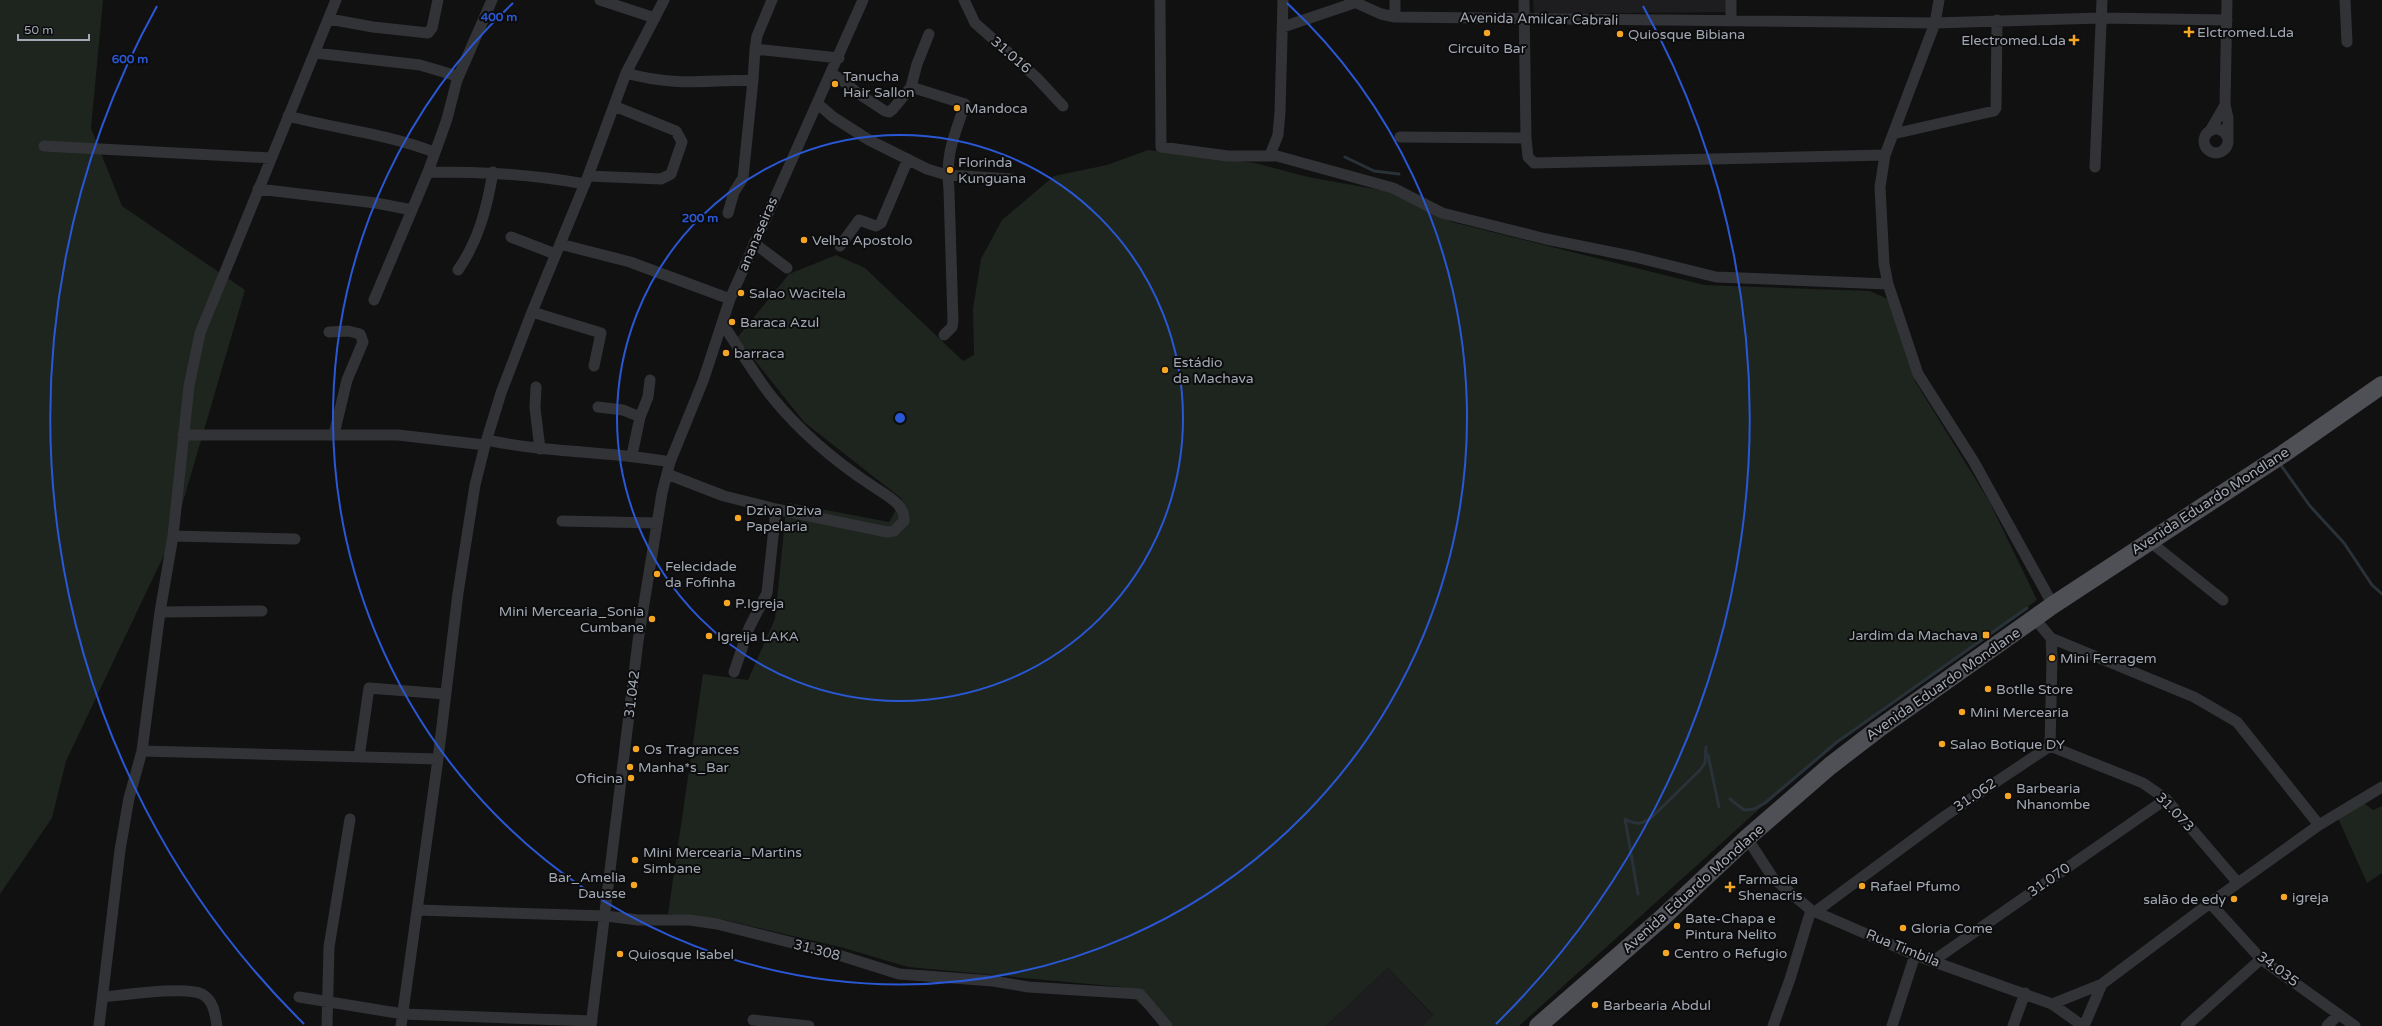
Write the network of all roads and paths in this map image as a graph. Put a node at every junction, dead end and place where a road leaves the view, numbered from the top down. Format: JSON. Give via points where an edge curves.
{"nodes":[{"id":1,"x":336,"y":0,"type":"edge"},
{"id":2,"x":438,"y":0,"type":"edge"},
{"id":3,"x":492,"y":0,"type":"edge"},
{"id":4,"x":600,"y":0,"type":"edge"},
{"id":5,"x":664,"y":0,"type":"edge"},
{"id":6,"x":772,"y":0,"type":"edge"},
{"id":7,"x":863,"y":0,"type":"edge"},
{"id":8,"x":964,"y":0,"type":"edge"},
{"id":9,"x":1160,"y":0,"type":"edge"},
{"id":10,"x":1283,"y":0,"type":"edge"},
{"id":11,"x":1395,"y":0,"type":"edge"},
{"id":12,"x":1524,"y":0,"type":"edge"},
{"id":13,"x":1732,"y":0,"type":"edge"},
{"id":14,"x":1939,"y":0,"type":"edge"},
{"id":15,"x":2102,"y":0,"type":"edge"},
{"id":16,"x":2227,"y":0,"type":"edge"},
{"id":17,"x":2345,"y":0,"type":"edge"},
{"id":18,"x":1352,"y":1,"type":"edge"},
{"id":19,"x":1395,"y":17,"type":"junction"},
{"id":20,"x":655,"y":18,"type":"junction"},
{"id":21,"x":2102,"y":18,"type":"junction"},
{"id":22,"x":329,"y":19,"type":"junction"},
{"id":23,"x":1525,"y":20,"type":"junction"},
{"id":24,"x":1997,"y":20,"type":"junction"},
{"id":25,"x":2226,"y":20,"type":"junction"},
{"id":26,"x":1731,"y":21,"type":"junction"},
{"id":27,"x":1936,"y":23,"type":"junction"},
{"id":28,"x":1283,"y":27,"type":"junction"},
{"id":29,"x":929,"y":34,"type":"dead end"},
{"id":30,"x":2347,"y":42,"type":"dead end"},
{"id":31,"x":755,"y":49,"type":"junction"},
{"id":32,"x":315,"y":53,"type":"junction"},
{"id":33,"x":839,"y":58,"type":"junction"},
{"id":34,"x":626,"y":73,"type":"junction"},
{"id":35,"x":831,"y":74,"type":"junction"},
{"id":36,"x":458,"y":80,"type":"junction"},
{"id":37,"x":752,"y":80,"type":"junction"},
{"id":38,"x":911,"y":88,"type":"junction"},
{"id":39,"x":818,"y":104,"type":"junction"},
{"id":40,"x":2225,"y":105,"type":"junction"},
{"id":41,"x":614,"y":106,"type":"junction"},
{"id":42,"x":1063,"y":106,"type":"dead end"},
{"id":43,"x":288,"y":116,"type":"junction"},
{"id":44,"x":2210,"y":131,"type":"junction"},
{"id":45,"x":1893,"y":134,"type":"junction"},
{"id":46,"x":1400,"y":137,"type":"dead end"},
{"id":47,"x":1526,"y":138,"type":"junction"},
{"id":48,"x":2228,"y":138,"type":"junction"},
{"id":49,"x":44,"y":146,"type":"dead end"},
{"id":50,"x":434,"y":152,"type":"junction"},
{"id":51,"x":1270,"y":155,"type":"junction"},
{"id":52,"x":1884,"y":155,"type":"junction"},
{"id":53,"x":271,"y":158,"type":"junction"},
{"id":54,"x":908,"y":159,"type":"junction"},
{"id":55,"x":2095,"y":167,"type":"dead end"},
{"id":56,"x":428,"y":172,"type":"junction"},
{"id":57,"x":493,"y":172,"type":"junction"},
{"id":58,"x":947,"y":175,"type":"junction"},
{"id":59,"x":1012,"y":179,"type":"dead end"},
{"id":60,"x":586,"y":180,"type":"junction"},
{"id":61,"x":258,"y":189,"type":"junction"},
{"id":62,"x":412,"y":210,"type":"junction"},
{"id":63,"x":728,"y":213,"type":"dead end"},
{"id":64,"x":511,"y":237,"type":"dead end"},
{"id":65,"x":754,"y":243,"type":"junction"},
{"id":66,"x":560,"y":244,"type":"junction"},
{"id":67,"x":840,"y":246,"type":"dead end"},
{"id":68,"x":555,"y":254,"type":"junction"},
{"id":69,"x":787,"y":268,"type":"dead end"},
{"id":70,"x":458,"y":270,"type":"dead end"},
{"id":71,"x":1888,"y":284,"type":"junction"},
{"id":72,"x":730,"y":299,"type":"junction"},
{"id":73,"x":374,"y":300,"type":"dead end"},
{"id":74,"x":532,"y":312,"type":"junction"},
{"id":75,"x":723,"y":324,"type":"junction"},
{"id":76,"x":329,"y":332,"type":"dead end"},
{"id":77,"x":944,"y":335,"type":"dead end"},
{"id":78,"x":594,"y":366,"type":"dead end"},
{"id":79,"x":650,"y":380,"type":"dead end"},
{"id":80,"x":2382,"y":385,"type":"edge"},
{"id":81,"x":536,"y":387,"type":"dead end"},
{"id":82,"x":598,"y":407,"type":"dead end"},
{"id":83,"x":640,"y":416,"type":"junction"},
{"id":84,"x":334,"y":434,"type":"junction"},
{"id":85,"x":183,"y":435,"type":"junction"},
{"id":86,"x":486,"y":442,"type":"junction"},
{"id":87,"x":540,"y":449,"type":"junction"},
{"id":88,"x":632,"y":455,"type":"junction"},
{"id":89,"x":670,"y":462,"type":"junction"},
{"id":90,"x":667,"y":474,"type":"junction"},
{"id":91,"x":776,"y":510,"type":"junction"},
{"id":92,"x":562,"y":521,"type":"dead end"},
{"id":93,"x":657,"y":523,"type":"junction"},
{"id":94,"x":173,"y":536,"type":"junction"},
{"id":95,"x":295,"y":539,"type":"dead end"},
{"id":96,"x":2149,"y":541,"type":"junction"},
{"id":97,"x":2223,"y":600,"type":"dead end"},
{"id":98,"x":2053,"y":605,"type":"junction"},
{"id":99,"x":262,"y":611,"type":"dead end"},
{"id":100,"x":160,"y":612,"type":"junction"},
{"id":101,"x":2035,"y":619,"type":"junction"},
{"id":102,"x":2051,"y":638,"type":"junction"},
{"id":103,"x":734,"y":672,"type":"dead end"},
{"id":104,"x":445,"y":694,"type":"junction"},
{"id":105,"x":2050,"y":746,"type":"junction"},
{"id":106,"x":142,"y":751,"type":"junction"},
{"id":107,"x":360,"y":757,"type":"junction"},
{"id":108,"x":438,"y":759,"type":"junction"},
{"id":109,"x":2382,"y":787,"type":"edge"},
{"id":110,"x":2166,"y":799,"type":"junction"},
{"id":111,"x":350,"y":819,"type":"dead end"},
{"id":112,"x":2320,"y":825,"type":"junction"},
{"id":113,"x":1747,"y":838,"type":"junction"},
{"id":114,"x":2238,"y":883,"type":"junction"},
{"id":115,"x":2210,"y":903,"type":"junction"},
{"id":116,"x":417,"y":910,"type":"junction"},
{"id":117,"x":1813,"y":911,"type":"junction"},
{"id":118,"x":606,"y":916,"type":"junction"},
{"id":119,"x":1915,"y":955,"type":"junction"},
{"id":120,"x":2261,"y":959,"type":"junction"},
{"id":121,"x":1933,"y":961,"type":"junction"},
{"id":122,"x":2102,"y":984,"type":"junction"},
{"id":123,"x":2025,"y":993,"type":"junction"},
{"id":124,"x":103,"y":996,"type":"junction"},
{"id":125,"x":299,"y":997,"type":"dead end"},
{"id":126,"x":329,"y":1001,"type":"junction"},
{"id":127,"x":2052,"y":1004,"type":"junction"},
{"id":128,"x":403,"y":1014,"type":"junction"},
{"id":129,"x":2338,"y":1015,"type":"junction"},
{"id":130,"x":753,"y":1020,"type":"dead end"},
{"id":131,"x":592,"y":1023,"type":"edge"},
{"id":132,"x":1162,"y":1024,"type":"edge"},
{"id":133,"x":99,"y":1026,"type":"edge"},
{"id":134,"x":217,"y":1026,"type":"edge"},
{"id":135,"x":327,"y":1026,"type":"edge"},
{"id":136,"x":401,"y":1026,"type":"edge"},
{"id":137,"x":809,"y":1026,"type":"edge"},
{"id":138,"x":1538,"y":1026,"type":"edge"},
{"id":139,"x":1773,"y":1026,"type":"edge"},
{"id":140,"x":1892,"y":1026,"type":"edge"},
{"id":141,"x":2013,"y":1026,"type":"edge"},
{"id":142,"x":2084,"y":1026,"type":"edge"},
{"id":143,"x":2186,"y":1026,"type":"edge"},
{"id":144,"x":2327,"y":1026,"type":"edge"},
{"id":145,"x":2355,"y":1026,"type":"edge"}],
"edges":[{"from":1,"to":22,"type":"street"},
{"from":2,"to":22,"type":"street","via":[[432,28],[428,33]]},
{"from":3,"to":36,"type":"street"},
{"from":4,"to":20,"type":"street"},
{"from":5,"to":20,"type":"street"},
{"from":6,"to":31,"type":"street","via":[[757,36]]},
{"from":7,"to":33,"type":"street","name":"ananaseiras"},
{"from":8,"to":42,"type":"street","name":"31.016","via":[[975,23],[1030,71]]},
{"from":9,"to":51,"type":"street","via":[[1161,147],[1228,156]]},
{"from":10,"to":28,"type":"street"},
{"from":11,"to":19,"type":"street"},
{"from":12,"to":23,"type":"street"},
{"from":13,"to":26,"type":"street"},
{"from":14,"to":27,"type":"street"},
{"from":15,"to":21,"type":"street"},
{"from":16,"to":25,"type":"street"},
{"from":17,"to":30,"type":"street"},
{"from":18,"to":19,"type":"street","name":"Avenida Amilcar Cabrali","via":[[1381,14]]},
{"from":18,"to":28,"type":"street"},
{"from":19,"to":23,"type":"street","name":"Avenida Amilcar Cabrali"},
{"from":20,"to":34,"type":"street"},
{"from":21,"to":24,"type":"street","name":"Avenida Amilcar Cabrali"},
{"from":21,"to":25,"type":"street","name":"Avenida Amilcar Cabrali"},
{"from":21,"to":55,"type":"street"},
{"from":22,"to":32,"type":"street"},
{"from":23,"to":26,"type":"street","name":"Avenida Amilcar Cabrali"},
{"from":23,"to":47,"type":"street"},
{"from":24,"to":27,"type":"street","name":"Avenida Amilcar Cabrali"},
{"from":24,"to":45,"type":"street","via":[[1994,111]]},
{"from":25,"to":40,"type":"street"},
{"from":26,"to":27,"type":"street","name":"Avenida Amilcar Cabrali"},
{"from":27,"to":45,"type":"street"},
{"from":28,"to":51,"type":"street","via":[[1278,134]]},
{"from":29,"to":38,"type":"street"},
{"from":31,"to":33,"type":"street"},
{"from":31,"to":37,"type":"street"},
{"from":32,"to":36,"type":"street","via":[[420,65],[451,73],[457,76]]},
{"from":32,"to":43,"type":"street"},
{"from":33,"to":35,"type":"street","name":"ananaseiras"},
{"from":34,"to":37,"type":"street","via":[[650,80],[679,83]]},
{"from":34,"to":41,"type":"street"},
{"from":35,"to":38,"type":"street","via":[[889,112]]},
{"from":35,"to":39,"type":"street","name":"ananaseiras"},
{"from":36,"to":50,"type":"street"},
{"from":37,"to":63,"type":"street","via":[[743,178],[734,192]]},
{"from":38,"to":58,"type":"street","via":[[965,104],[948,155]]},
{"from":39,"to":54,"type":"street","via":[[869,140]]},
{"from":39,"to":65,"type":"street","name":"ananaseiras"},
{"from":40,"to":44,"type":"street"},
{"from":40,"to":48,"type":"street"},
{"from":41,"to":60,"type":"street"},
{"from":41,"to":60,"type":"street","via":[[676,131],[682,142],[671,174],[661,179]]},
{"from":43,"to":50,"type":"street","via":[[362,134],[391,138]]},
{"from":43,"to":53,"type":"street"},
{"from":44,"to":48,"type":"street","via":[[2223,131]]},
{"from":44,"to":48,"type":"street","via":[[2205,137],[2204,144],[2212,153],[2226,149]]},
{"from":45,"to":52,"type":"street"},
{"from":46,"to":47,"type":"street"},
{"from":47,"to":52,"type":"street","via":[[1528,157],[1539,164]]},
{"from":49,"to":53,"type":"street"},
{"from":50,"to":56,"type":"street"},
{"from":51,"to":71,"type":"street","via":[[1393,188],[1442,213],[1716,277]]},
{"from":52,"to":71,"type":"street","via":[[1880,187],[1880,222]]},
{"from":53,"to":61,"type":"street"},
{"from":54,"to":58,"type":"street","via":[[927,169]]},
{"from":54,"to":67,"type":"street","via":[[881,223],[876,226],[859,220]]},
{"from":56,"to":57,"type":"street"},
{"from":56,"to":62,"type":"street"},
{"from":57,"to":60,"type":"street"},
{"from":57,"to":70,"type":"street","via":[[486,209],[475,242]]},
{"from":58,"to":59,"type":"street"},
{"from":58,"to":77,"type":"street","via":[[953,321],[952,327]]},
{"from":60,"to":66,"type":"street"},
{"from":61,"to":62,"type":"street","via":[[376,203]]},
{"from":61,"to":85,"type":"street","via":[[200,333],[189,386]]},
{"from":62,"to":73,"type":"street"},
{"from":64,"to":68,"type":"street"},
{"from":65,"to":69,"type":"street"},
{"from":65,"to":72,"type":"street","name":"ananaseiras"},
{"from":66,"to":68,"type":"street"},
{"from":66,"to":72,"type":"street","via":[[630,262]]},
{"from":68,"to":74,"type":"street"},
{"from":71,"to":98,"type":"street","via":[[1918,374],[1974,462]]},
{"from":72,"to":75,"type":"street","name":"ananaseiras"},
{"from":74,"to":78,"type":"street","via":[[601,333]]},
{"from":74,"to":86,"type":"street","via":[[501,393]]},
{"from":75,"to":89,"type":"street","name":"ananaseiras"},
{"from":75,"to":91,"type":"street","via":[[768,392],[798,427],[819,447],[890,497],[902,510],[904,522],[894,531],[887,532]]},
{"from":76,"to":84,"type":"street","via":[[348,331],[360,334],[363,342],[347,380]]},
{"from":79,"to":83,"type":"street","via":[[648,397]]},
{"from":80,"to":96,"type":"main road","name":"Avenida Eduardo Mondlane"},
{"from":81,"to":87,"type":"street","via":[[535,408]]},
{"from":82,"to":83,"type":"street","via":[[623,410]]},
{"from":83,"to":88,"type":"street"},
{"from":84,"to":85,"type":"street"},
{"from":84,"to":86,"type":"street","via":[[398,435]]},
{"from":85,"to":94,"type":"street"},
{"from":86,"to":87,"type":"street"},
{"from":86,"to":104,"type":"street","via":[[473,500]]},
{"from":87,"to":88,"type":"street"},
{"from":88,"to":89,"type":"street"},
{"from":89,"to":90,"type":"street","name":"ananaseiras"},
{"from":90,"to":91,"type":"street","via":[[724,496]]},
{"from":90,"to":93,"type":"street","name":"31.042"},
{"from":91,"to":103,"type":"street","via":[[767,593],[749,628]]},
{"from":92,"to":93,"type":"street"},
{"from":93,"to":118,"type":"street","name":"31.042","via":[[638,641]]},
{"from":94,"to":95,"type":"street"},
{"from":94,"to":100,"type":"street"},
{"from":96,"to":97,"type":"street"},
{"from":96,"to":98,"type":"main road","name":"Avenida Eduardo Mondlane"},
{"from":98,"to":101,"type":"main road","name":"Avenida Eduardo Mondlane"},
{"from":99,"to":100,"type":"street"},
{"from":100,"to":106,"type":"street"},
{"from":101,"to":102,"type":"street"},
{"from":101,"to":113,"type":"main road","name":"Avenida Eduardo Mondlane","via":[[1878,729],[1830,766]]},
{"from":102,"to":105,"type":"street"},
{"from":102,"to":112,"type":"street","via":[[2194,697],[2237,722]]},
{"from":104,"to":107,"type":"street","via":[[369,688]]},
{"from":104,"to":108,"type":"street"},
{"from":105,"to":110,"type":"street","name":"31.073","via":[[2143,783]]},
{"from":105,"to":117,"type":"street","name":"31.062","via":[[1944,816]]},
{"from":106,"to":107,"type":"street"},
{"from":106,"to":124,"type":"street","via":[[129,798],[120,850]]},
{"from":107,"to":108,"type":"street"},
{"from":108,"to":116,"type":"street"},
{"from":109,"to":112,"type":"street"},
{"from":110,"to":114,"type":"street","name":"31.073"},
{"from":110,"to":121,"type":"street","name":"31.070"},
{"from":111,"to":126,"type":"street","via":[[329,947]]},
{"from":112,"to":114,"type":"street"},
{"from":113,"to":117,"type":"street","name":"Rua Timbila","via":[[1773,878]]},
{"from":113,"to":138,"type":"main road","name":"Avenida Eduardo Mondlane","via":[[1662,918]]},
{"from":114,"to":115,"type":"street"},
{"from":115,"to":120,"type":"street","name":"34.035"},
{"from":115,"to":122,"type":"street"},
{"from":116,"to":118,"type":"street","name":"31.308"},
{"from":116,"to":128,"type":"street"},
{"from":117,"to":119,"type":"street","name":"Rua Timbila"},
{"from":117,"to":139,"type":"street"},
{"from":118,"to":131,"type":"street","name":"31.042"},
{"from":118,"to":132,"type":"street","name":"31.308","via":[[638,920],[690,920],[717,924],[829,952],[899,974],[993,981],[1028,987],[1140,994]]},
{"from":119,"to":121,"type":"street","name":"Rua Timbila"},
{"from":119,"to":140,"type":"street"},
{"from":120,"to":129,"type":"street","name":"34.035"},
{"from":120,"to":143,"type":"street"},
{"from":121,"to":123,"type":"street","name":"Rua Timbila"},
{"from":122,"to":127,"type":"street"},
{"from":122,"to":142,"type":"street"},
{"from":123,"to":127,"type":"street","name":"Rua Timbila"},
{"from":123,"to":141,"type":"street"},
{"from":124,"to":133,"type":"street"},
{"from":124,"to":134,"type":"street","via":[[187,990],[202,994],[214,1008]]},
{"from":125,"to":126,"type":"street"},
{"from":126,"to":128,"type":"street"},
{"from":126,"to":135,"type":"street"},
{"from":127,"to":142,"type":"street","name":"Rua Timbila"},
{"from":128,"to":131,"type":"street"},
{"from":128,"to":136,"type":"street"},
{"from":129,"to":144,"type":"street"},
{"from":129,"to":145,"type":"street","name":"34.035"},
{"from":130,"to":137,"type":"street"}]}
